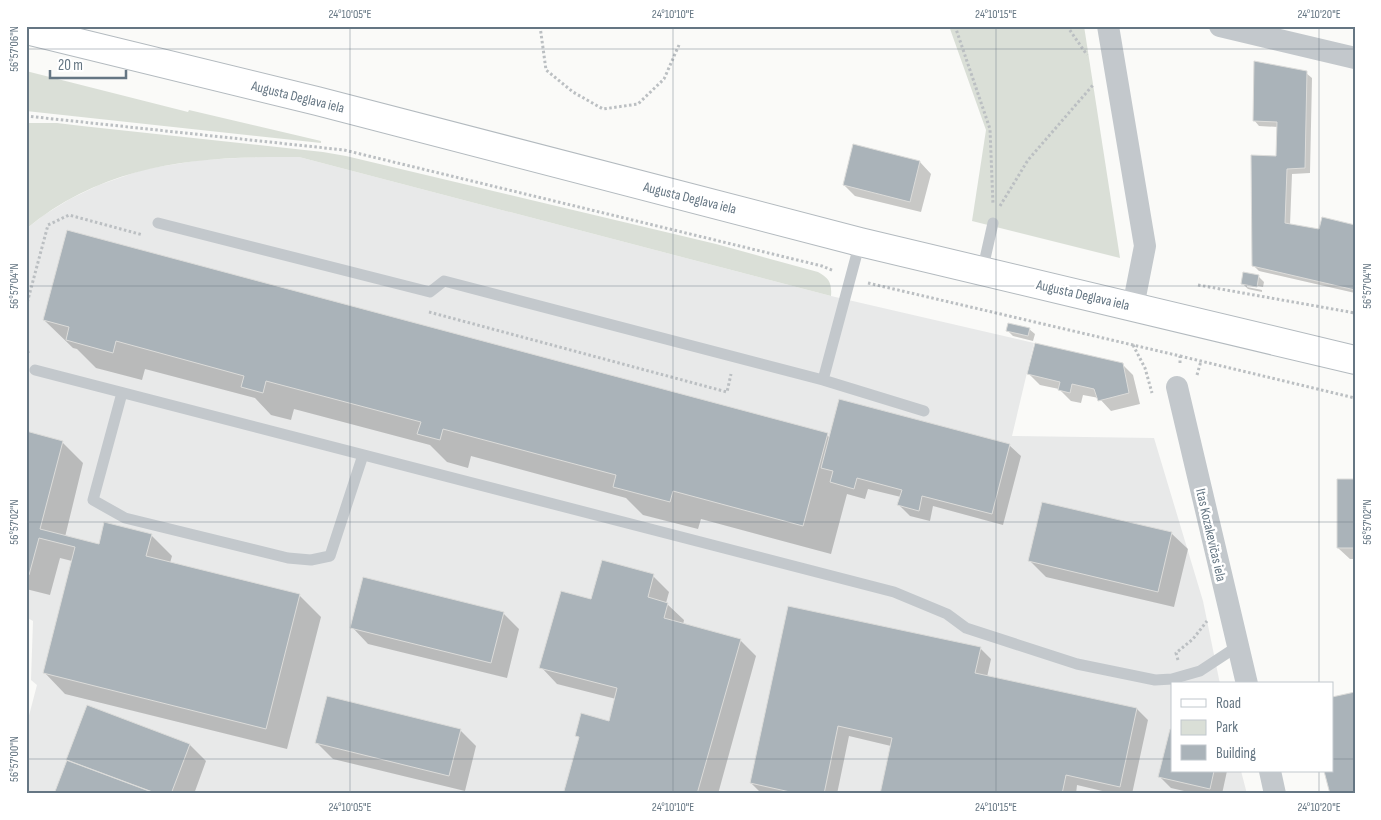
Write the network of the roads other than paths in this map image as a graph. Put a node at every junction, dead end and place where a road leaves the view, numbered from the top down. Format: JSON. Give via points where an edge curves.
{"nodes":[{"id":1,"x":1108,"y":26,"type":"edge"},
{"id":2,"x":1220,"y":26,"type":"edge"},
{"id":3,"x":33,"y":30,"type":"edge"},
{"id":4,"x":1354,"y":54,"type":"edge"},
{"id":5,"x":158,"y":224,"type":"dead end"},
{"id":6,"x":993,"y":224,"type":"road end"},
{"id":7,"x":860,"y":242,"type":"junction"},
{"id":8,"x":982,"y":272,"type":"junction"},
{"id":9,"x":1134,"y":307,"type":"junction"},
{"id":10,"x":1355,"y":360,"type":"edge"},
{"id":11,"x":35,"y":370,"type":"dead end"},
{"id":12,"x":823,"y":380,"type":"junction"},
{"id":13,"x":1176,"y":387,"type":"road end"},
{"id":14,"x":122,"y":393,"type":"junction"},
{"id":15,"x":924,"y":411,"type":"dead end"},
{"id":16,"x":363,"y":455,"type":"junction"},
{"id":17,"x":1238,"y":646,"type":"junction"},
{"id":18,"x":1247,"y":682,"type":"edge"},
{"id":19,"x":1270,"y":772,"type":"edge"},
{"id":20,"x":1275,"y":794,"type":"edge"}],
"edges":[{"from":1,"to":9,"type":"street","via":[[1145,246]]},
{"from":2,"to":4,"type":"street"},
{"from":3,"to":7,"type":"main road","name":"Augusta Deglava iela"},
{"from":5,"to":12,"type":"lane","via":[[430,292],[444,281]]},
{"from":6,"to":8,"type":"lane"},
{"from":7,"to":8,"type":"main road","name":"Augusta Deglava iela"},
{"from":7,"to":12,"type":"lane"},
{"from":8,"to":9,"type":"main road","name":"Augusta Deglava iela"},
{"from":9,"to":10,"type":"main road","name":"Augusta Deglava iela"},
{"from":11,"to":14,"type":"lane"},
{"from":12,"to":15,"type":"lane"},
{"from":13,"to":17,"type":"street","name":"Itas Kozakevičas iela"},
{"from":14,"to":16,"type":"lane"},
{"from":14,"to":16,"type":"lane","via":[[93,500],[125,518],[288,558],[311,560],[330,556]]},
{"from":16,"to":17,"type":"lane","via":[[894,592],[946,614],[966,628],[1077,664],[1155,680],[1172,679],[1200,671]]},
{"from":17,"to":18,"type":"street","name":"Itas Kozakevičas iela"},
{"from":19,"to":20,"type":"street"}]}
